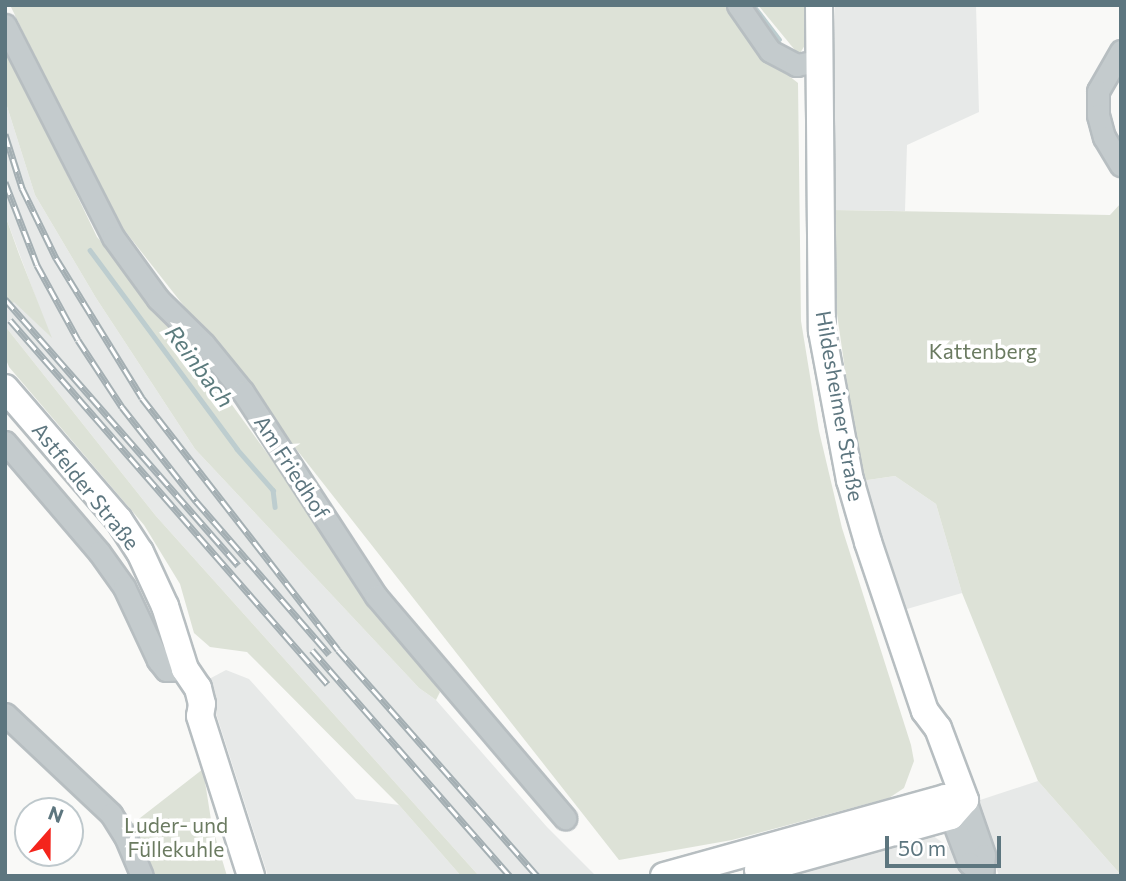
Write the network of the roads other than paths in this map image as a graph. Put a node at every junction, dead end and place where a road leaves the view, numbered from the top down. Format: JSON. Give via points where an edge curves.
{"nodes":[{"id":1,"x":738,"y":5,"type":"edge"},
{"id":2,"x":819,"y":5,"type":"edge"},
{"id":3,"x":5,"y":25,"type":"edge"},
{"id":4,"x":1121,"y":51,"type":"edge"},
{"id":5,"x":819,"y":61,"type":"junction"},
{"id":6,"x":1121,"y":165,"type":"edge"},
{"id":7,"x":5,"y":388,"type":"edge"},
{"id":8,"x":5,"y":442,"type":"edge"},
{"id":9,"x":184,"y":669,"type":"junction"},
{"id":10,"x":5,"y":714,"type":"edge"},
{"id":11,"x":954,"y":805,"type":"junction"},
{"id":12,"x":565,"y":818,"type":"dead end"},
{"id":13,"x":982,"y":875,"type":"edge"},
{"id":14,"x":142,"y":876,"type":"edge"},
{"id":15,"x":251,"y":876,"type":"edge"},
{"id":16,"x":664,"y":876,"type":"edge"},
{"id":17,"x":736,"y":876,"type":"edge"}],
"edges":[{"from":1,"to":5,"type":"street","via":[[771,51],[796,65]]},
{"from":2,"to":5,"type":"main road","name":"Hildesheimer Straße"},
{"from":3,"to":12,"type":"street","name":"Am Friedhof","via":[[113,237],[158,299],[204,344],[243,392],[376,596]]},
{"from":4,"to":6,"type":"street","via":[[1098,91],[1104,138]]},
{"from":5,"to":11,"type":"main road","name":"Hildesheimer Straße","via":[[822,331],[850,480],[925,711],[924,731]]},
{"from":7,"to":9,"type":"main road","name":"Astfelder Straße","via":[[119,520],[140,552],[165,606]]},
{"from":8,"to":9,"type":"street","via":[[118,579],[158,660],[166,670]]},
{"from":9,"to":15,"type":"main road","name":"Astfelder Straße","via":[[188,708],[200,716]]},
{"from":10,"to":14,"type":"street","via":[[111,814]]},
{"from":11,"to":13,"type":"street","name":"Hildesheimer Straße","via":[[969,863]]},
{"from":11,"to":16,"type":"main road"},
{"from":11,"to":17,"type":"main road"}]}
